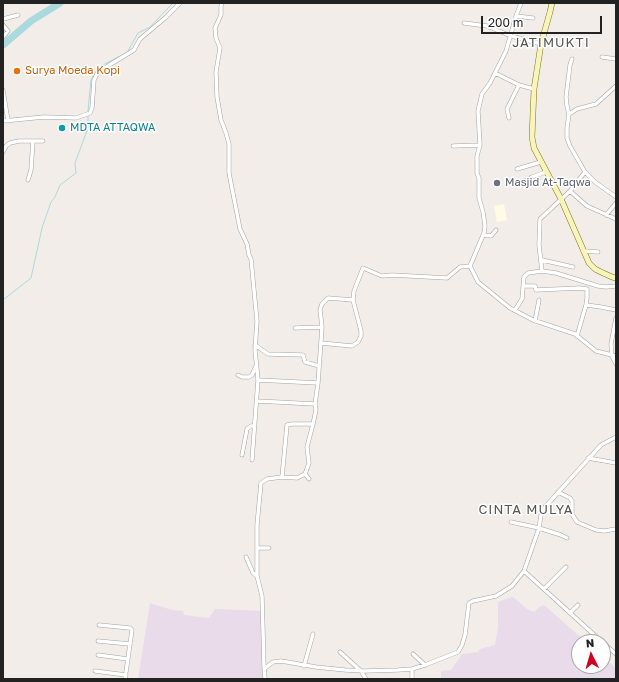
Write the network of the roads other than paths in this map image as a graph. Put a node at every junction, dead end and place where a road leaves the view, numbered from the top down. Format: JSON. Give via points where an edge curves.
{"nodes":[{"id":1,"x":180,"y":3,"type":"edge"},
{"id":2,"x":222,"y":3,"type":"edge"},
{"id":3,"x":521,"y":3,"type":"edge"},
{"id":4,"x":552,"y":3,"type":"edge"},
{"id":5,"x":18,"y":15,"type":"dead end"},
{"id":6,"x":516,"y":16,"type":"junction"},
{"id":7,"x":533,"y":18,"type":"dead end"},
{"id":8,"x":3,"y":19,"type":"edge"},
{"id":9,"x":464,"y":23,"type":"dead end"},
{"id":10,"x":3,"y":24,"type":"edge"},
{"id":11,"x":511,"y":36,"type":"junction"},
{"id":12,"x":3,"y":37,"type":"edge"},
{"id":13,"x":541,"y":44,"type":"junction"},
{"id":14,"x":602,"y":57,"type":"dead end"},
{"id":15,"x":572,"y":59,"type":"dead end"},
{"id":16,"x":616,"y":59,"type":"edge"},
{"id":17,"x":495,"y":73,"type":"junction"},
{"id":18,"x":519,"y":85,"type":"junction"},
{"id":19,"x":616,"y":86,"type":"edge"},
{"id":20,"x":534,"y":89,"type":"junction"},
{"id":21,"x":3,"y":90,"type":"edge"},
{"id":22,"x":570,"y":114,"type":"junction"},
{"id":23,"x":509,"y":118,"type":"dead end"},
{"id":24,"x":3,"y":121,"type":"edge"},
{"id":25,"x":8,"y":121,"type":"junction"},
{"id":26,"x":33,"y":141,"type":"junction"},
{"id":27,"x":43,"y":141,"type":"dead end"},
{"id":28,"x":453,"y":146,"type":"dead end"},
{"id":29,"x":480,"y":146,"type":"junction"},
{"id":30,"x":3,"y":152,"type":"edge"},
{"id":31,"x":541,"y":162,"type":"junction"},
{"id":32,"x":518,"y":169,"type":"dead end"},
{"id":33,"x":546,"y":172,"type":"junction"},
{"id":34,"x":585,"y":172,"type":"junction"},
{"id":35,"x":28,"y":180,"type":"dead end"},
{"id":36,"x":521,"y":183,"type":"dead end"},
{"id":37,"x":570,"y":191,"type":"junction"},
{"id":38,"x":616,"y":196,"type":"edge"},
{"id":39,"x":479,"y":198,"type":"junction"},
{"id":40,"x":484,"y":198,"type":"dead end"},
{"id":41,"x":561,"y":199,"type":"junction"},
{"id":42,"x":616,"y":203,"type":"edge"},
{"id":43,"x":606,"y":215,"type":"junction"},
{"id":44,"x":616,"y":219,"type":"edge"},
{"id":45,"x":496,"y":230,"type":"dead end"},
{"id":46,"x":483,"y":235,"type":"junction"},
{"id":47,"x":583,"y":251,"type":"junction"},
{"id":48,"x":598,"y":252,"type":"dead end"},
{"id":49,"x":542,"y":260,"type":"junction"},
{"id":50,"x":470,"y":266,"type":"junction"},
{"id":51,"x":573,"y":267,"type":"dead end"},
{"id":52,"x":542,"y":272,"type":"junction"},
{"id":53,"x":616,"y":278,"type":"edge"},
{"id":54,"x":524,"y":286,"type":"junction"},
{"id":55,"x":616,"y":286,"type":"edge"},
{"id":56,"x":353,"y":300,"type":"junction"},
{"id":57,"x":539,"y":300,"type":"dead end"},
{"id":58,"x":586,"y":305,"type":"junction"},
{"id":59,"x":515,"y":310,"type":"junction"},
{"id":60,"x":616,"y":310,"type":"edge"},
{"id":61,"x":616,"y":318,"type":"edge"},
{"id":62,"x":535,"y":321,"type":"junction"},
{"id":63,"x":322,"y":327,"type":"junction"},
{"id":64,"x":296,"y":328,"type":"dead end"},
{"id":65,"x":577,"y":336,"type":"junction"},
{"id":66,"x":321,"y":343,"type":"junction"},
{"id":67,"x":255,"y":345,"type":"junction"},
{"id":68,"x":614,"y":356,"type":"edge"},
{"id":69,"x":616,"y":364,"type":"edge"},
{"id":70,"x":256,"y":366,"type":"junction"},
{"id":71,"x":319,"y":366,"type":"junction"},
{"id":72,"x":238,"y":375,"type":"dead end"},
{"id":73,"x":258,"y":380,"type":"junction"},
{"id":74,"x":318,"y":382,"type":"junction"},
{"id":75,"x":257,"y":401,"type":"junction"},
{"id":76,"x":315,"y":404,"type":"junction"},
{"id":77,"x":313,"y":424,"type":"junction"},
{"id":78,"x":254,"y":426,"type":"junction"},
{"id":79,"x":616,"y":437,"type":"edge"},
{"id":80,"x":242,"y":455,"type":"dead end"},
{"id":81,"x":588,"y":458,"type":"junction"},
{"id":82,"x":252,"y":460,"type":"dead end"},
{"id":83,"x":616,"y":463,"type":"edge"},
{"id":84,"x":305,"y":474,"type":"junction"},
{"id":85,"x":282,"y":477,"type":"junction"},
{"id":86,"x":309,"y":479,"type":"dead end"},
{"id":87,"x":558,"y":492,"type":"junction"},
{"id":88,"x":511,"y":522,"type":"dead end"},
{"id":89,"x":538,"y":528,"type":"junction"},
{"id":90,"x":616,"y":529,"type":"edge"},
{"id":91,"x":567,"y":538,"type":"dead end"},
{"id":92,"x":257,"y":548,"type":"junction"},
{"id":93,"x":269,"y":548,"type":"dead end"},
{"id":94,"x":246,"y":557,"type":"dead end"},
{"id":95,"x":566,"y":568,"type":"dead end"},
{"id":96,"x":524,"y":571,"type":"junction"},
{"id":97,"x":257,"y":576,"type":"junction"},
{"id":98,"x":544,"y":589,"type":"junction"},
{"id":99,"x":578,"y":605,"type":"dead end"},
{"id":100,"x":570,"y":613,"type":"junction"},
{"id":101,"x":99,"y":625,"type":"dead end"},
{"id":102,"x":313,"y":634,"type":"dead end"},
{"id":103,"x":594,"y":634,"type":"edge"},
{"id":104,"x":98,"y":641,"type":"dead end"},
{"id":105,"x":130,"y":644,"type":"junction"},
{"id":106,"x":340,"y":652,"type":"dead end"},
{"id":107,"x":413,"y":654,"type":"dead end"},
{"id":108,"x":98,"y":655,"type":"dead end"},
{"id":109,"x":128,"y":659,"type":"junction"},
{"id":110,"x":425,"y":665,"type":"junction"},
{"id":111,"x":304,"y":666,"type":"junction"},
{"id":112,"x":412,"y":668,"type":"junction"},
{"id":113,"x":264,"y":669,"type":"junction"},
{"id":114,"x":94,"y":671,"type":"dead end"},
{"id":115,"x":361,"y":671,"type":"junction"},
{"id":116,"x":125,"y":677,"type":"edge"},
{"id":117,"x":412,"y":678,"type":"edge"},
{"id":118,"x":265,"y":679,"type":"edge"},
{"id":119,"x":366,"y":679,"type":"edge"}],
"edges":[{"from":1,"to":25,"type":"street","via":[[140,39],[134,50],[98,72],[94,80],[92,108],[88,114],[76,118],[44,117]]},
{"from":2,"to":67,"type":"street","via":[[221,15],[215,28],[220,48],[216,72],[217,97],[229,144],[229,173],[240,229],[251,259],[257,321]]},
{"from":3,"to":6,"type":"street"},
{"from":4,"to":13,"type":"street"},
{"from":5,"to":8,"type":"street"},
{"from":6,"to":7,"type":"street"},
{"from":6,"to":11,"type":"street"},
{"from":9,"to":11,"type":"street","via":[[487,26]]},
{"from":10,"to":12,"type":"street","via":[[8,31]]},
{"from":11,"to":13,"type":"street"},
{"from":11,"to":17,"type":"street"},
{"from":13,"to":20,"type":"street"},
{"from":14,"to":16,"type":"street"},
{"from":15,"to":22,"type":"street","via":[[566,97]]},
{"from":17,"to":18,"type":"street"},
{"from":17,"to":29,"type":"street","via":[[482,94],[478,111]]},
{"from":18,"to":20,"type":"street"},
{"from":18,"to":23,"type":"street","via":[[507,109]]},
{"from":19,"to":22,"type":"street","via":[[596,104],[577,109]]},
{"from":20,"to":31,"type":"street","via":[[532,137]]},
{"from":21,"to":25,"type":"street"},
{"from":22,"to":34,"type":"street","via":[[566,128],[567,138]]},
{"from":24,"to":25,"type":"street"},
{"from":26,"to":27,"type":"street"},
{"from":26,"to":30,"type":"street","via":[[10,143]]},
{"from":26,"to":35,"type":"street"},
{"from":28,"to":29,"type":"street"},
{"from":29,"to":39,"type":"street","via":[[477,163]]},
{"from":31,"to":32,"type":"street"},
{"from":31,"to":33,"type":"street"},
{"from":33,"to":36,"type":"street"},
{"from":33,"to":41,"type":"street"},
{"from":34,"to":37,"type":"street"},
{"from":34,"to":38,"type":"street","via":[[594,182]]},
{"from":37,"to":41,"type":"street"},
{"from":37,"to":43,"type":"street","via":[[587,206]]},
{"from":39,"to":40,"type":"street"},
{"from":39,"to":46,"type":"street","via":[[485,226]]},
{"from":41,"to":47,"type":"street"},
{"from":41,"to":49,"type":"street","via":[[540,219],[539,245]]},
{"from":42,"to":43,"type":"street"},
{"from":43,"to":44,"type":"street"},
{"from":45,"to":46,"type":"street","via":[[490,236]]},
{"from":46,"to":50,"type":"street"},
{"from":47,"to":48,"type":"street"},
{"from":47,"to":53,"type":"street","via":[[595,269]]},
{"from":49,"to":51,"type":"street"},
{"from":49,"to":52,"type":"street"},
{"from":50,"to":56,"type":"street","via":[[460,267],[447,278],[382,276],[363,268]]},
{"from":50,"to":59,"type":"street","via":[[478,282]]},
{"from":52,"to":54,"type":"street","via":[[528,273],[524,277]]},
{"from":52,"to":55,"type":"street","via":[[557,273],[598,286]]},
{"from":54,"to":58,"type":"street","via":[[535,286],[536,290],[587,289]]},
{"from":54,"to":59,"type":"street","via":[[522,299]]},
{"from":56,"to":63,"type":"street","via":[[328,298],[320,310]]},
{"from":56,"to":66,"type":"street","via":[[361,331],[358,342],[352,346]]},
{"from":57,"to":62,"type":"street"},
{"from":58,"to":60,"type":"street"},
{"from":58,"to":65,"type":"street"},
{"from":59,"to":62,"type":"street"},
{"from":61,"to":68,"type":"street","via":[[611,344]]},
{"from":62,"to":65,"type":"street"},
{"from":63,"to":64,"type":"street"},
{"from":63,"to":66,"type":"street"},
{"from":65,"to":68,"type":"street","via":[[596,351]]},
{"from":66,"to":71,"type":"street"},
{"from":67,"to":70,"type":"street"},
{"from":67,"to":71,"type":"street","via":[[268,354],[303,355],[306,362]]},
{"from":68,"to":69,"type":"street"},
{"from":70,"to":72,"type":"street","via":[[249,377]]},
{"from":70,"to":73,"type":"street"},
{"from":71,"to":74,"type":"street"},
{"from":73,"to":74,"type":"street"},
{"from":73,"to":75,"type":"street"},
{"from":74,"to":76,"type":"street"},
{"from":75,"to":76,"type":"street"},
{"from":75,"to":78,"type":"street"},
{"from":76,"to":77,"type":"street"},
{"from":77,"to":84,"type":"street","via":[[307,447],[309,463]]},
{"from":77,"to":85,"type":"street","via":[[289,424],[286,427]]},
{"from":78,"to":80,"type":"street","via":[[247,429]]},
{"from":78,"to":82,"type":"street"},
{"from":79,"to":81,"type":"street","via":[[601,445]]},
{"from":81,"to":83,"type":"street"},
{"from":81,"to":87,"type":"street"},
{"from":84,"to":85,"type":"street","via":[[297,478]]},
{"from":84,"to":86,"type":"street"},
{"from":85,"to":92,"type":"street","via":[[267,479],[261,483]]},
{"from":87,"to":89,"type":"street","via":[[545,507]]},
{"from":87,"to":90,"type":"street","via":[[570,498],[572,514],[577,522],[596,530]]},
{"from":88,"to":89,"type":"street"},
{"from":89,"to":91,"type":"street"},
{"from":89,"to":96,"type":"street"},
{"from":92,"to":93,"type":"street"},
{"from":92,"to":97,"type":"street"},
{"from":94,"to":97,"type":"street"},
{"from":95,"to":98,"type":"street"},
{"from":96,"to":98,"type":"street"},
{"from":96,"to":110,"type":"street","via":[[512,586],[503,592],[469,603],[465,635],[458,652]]},
{"from":97,"to":113,"type":"street","via":[[262,596]]},
{"from":98,"to":100,"type":"street"},
{"from":99,"to":100,"type":"street"},
{"from":100,"to":103,"type":"street"},
{"from":101,"to":105,"type":"street","via":[[130,628]]},
{"from":102,"to":111,"type":"street"},
{"from":104,"to":105,"type":"street"},
{"from":105,"to":109,"type":"street"},
{"from":106,"to":115,"type":"street"},
{"from":107,"to":110,"type":"street"},
{"from":108,"to":109,"type":"street"},
{"from":109,"to":116,"type":"street"},
{"from":110,"to":112,"type":"street"},
{"from":111,"to":113,"type":"street","via":[[277,661]]},
{"from":111,"to":115,"type":"street"},
{"from":112,"to":115,"type":"street"},
{"from":112,"to":117,"type":"street"},
{"from":113,"to":118,"type":"street"},
{"from":114,"to":116,"type":"street"},
{"from":115,"to":119,"type":"street"}]}
